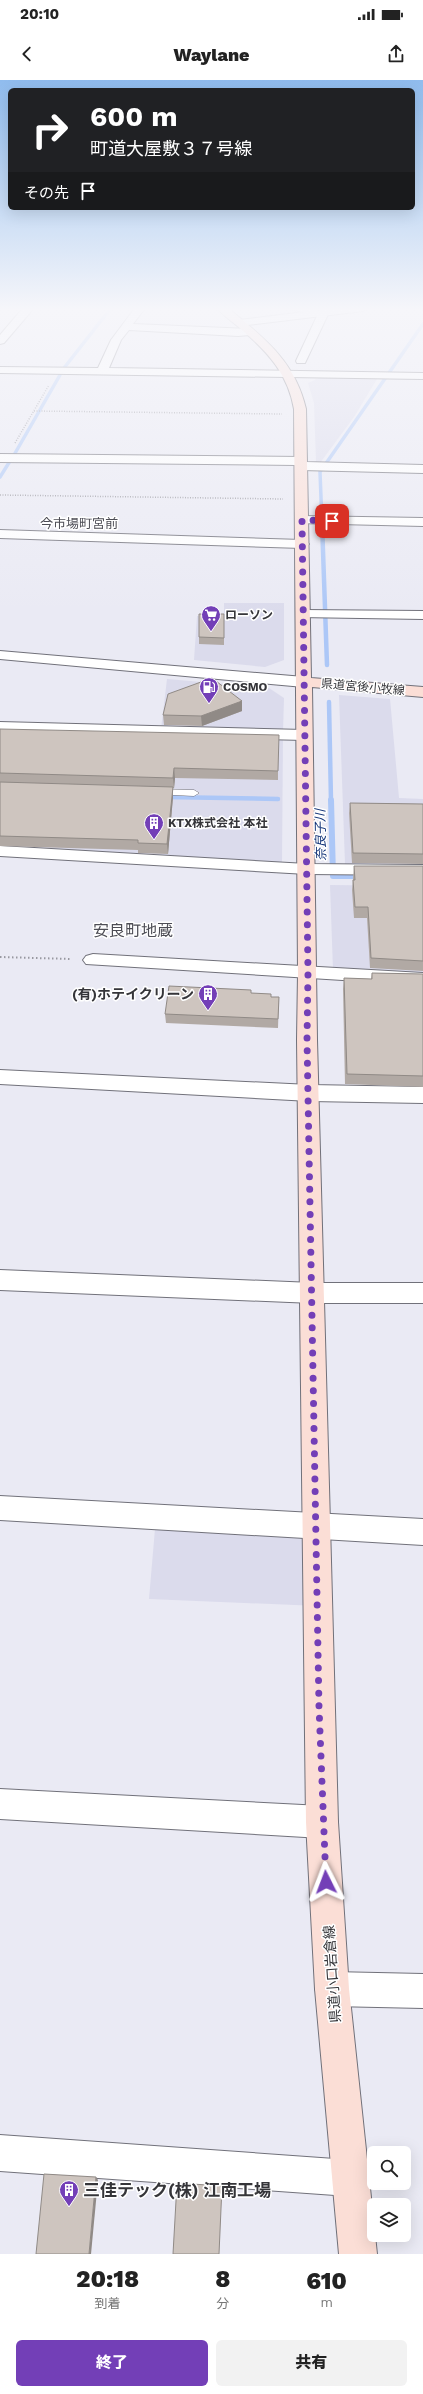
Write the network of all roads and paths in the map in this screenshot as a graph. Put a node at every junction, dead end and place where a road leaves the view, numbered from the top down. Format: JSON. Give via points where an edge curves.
{"nodes":[{"id":1,"x":300,"y":409,"type":"edge"},
{"id":2,"x":34,"y":411,"type":"joint"},
{"id":3,"x":300,"y":414,"type":"junction"},
{"id":4,"x":3,"y":458,"type":"edge"},
{"id":5,"x":301,"y":463,"type":"junction"},
{"id":6,"x":423,"y":469,"type":"edge"},
{"id":7,"x":0,"y":495,"type":"edge"},
{"id":8,"x":301,"y":499,"type":"junction"},
{"id":9,"x":302,"y":520,"type":"junction"},
{"id":10,"x":423,"y":522,"type":"edge"},
{"id":11,"x":0,"y":534,"type":"edge"},
{"id":12,"x":302,"y":544,"type":"junction"},
{"id":13,"x":303,"y":614,"type":"junction"},
{"id":14,"x":423,"y":615,"type":"edge"},
{"id":15,"x":0,"y":655,"type":"edge"},
{"id":16,"x":294,"y":681,"type":"junction"},
{"id":17,"x":423,"y":692,"type":"edge"},
{"id":18,"x":0,"y":727,"type":"edge"},
{"id":19,"x":304,"y":735,"type":"junction"},
{"id":20,"x":149,"y":792,"type":"edge"},
{"id":21,"x":194,"y":793,"type":"dead end"},
{"id":22,"x":0,"y":852,"type":"edge"},
{"id":23,"x":423,"y":870,"type":"edge"},
{"id":24,"x":307,"y":875,"type":"junction"},
{"id":25,"x":423,"y":883,"type":"edge"},
{"id":26,"x":0,"y":957,"type":"edge"},
{"id":27,"x":93,"y":960,"type":"joint"},
{"id":28,"x":308,"y":973,"type":"junction"},
{"id":29,"x":423,"y":979,"type":"edge"},
{"id":30,"x":0,"y":1077,"type":"edge"},
{"id":31,"x":310,"y":1093,"type":"junction"},
{"id":32,"x":423,"y":1095,"type":"edge"},
{"id":33,"x":0,"y":1280,"type":"edge"},
{"id":34,"x":313,"y":1293,"type":"junction"},
{"id":35,"x":423,"y":1294,"type":"edge"},
{"id":36,"x":0,"y":1508,"type":"edge"},
{"id":37,"x":316,"y":1527,"type":"junction"},
{"id":38,"x":423,"y":1532,"type":"edge"},
{"id":39,"x":0,"y":1804,"type":"edge"},
{"id":40,"x":322,"y":1822,"type":"junction"},
{"id":41,"x":332,"y":1989,"type":"junction"},
{"id":42,"x":423,"y":1991,"type":"edge"},
{"id":43,"x":0,"y":2153,"type":"edge"},
{"id":44,"x":350,"y":2178,"type":"junction"},
{"id":45,"x":358,"y":2254,"type":"edge"}],
"edges":[{"from":1,"to":3,"type":"main road","name":"県道小口岩倉線"},
{"from":2,"to":3,"type":"path"},
{"from":2,"to":4,"type":"path"},
{"from":3,"to":5,"type":"main road","name":"県道小口岩倉線"},
{"from":4,"to":5,"type":"street"},
{"from":5,"to":6,"type":"street"},
{"from":5,"to":8,"type":"main road","name":"県道小口岩倉線"},
{"from":7,"to":8,"type":"path"},
{"from":8,"to":9,"type":"main road","name":"県道小口岩倉線"},
{"from":9,"to":10,"type":"street"},
{"from":9,"to":12,"type":"main road","name":"県道小口岩倉線"},
{"from":11,"to":12,"type":"street"},
{"from":12,"to":13,"type":"main road","name":"県道小口岩倉線"},
{"from":13,"to":14,"type":"street"},
{"from":13,"to":16,"type":"main road","name":"県道小口岩倉線"},
{"from":15,"to":16,"type":"street"},
{"from":16,"to":17,"type":"main road","name":"県道宮後小牧線"},
{"from":16,"to":19,"type":"main road","name":"県道小口岩倉線"},
{"from":18,"to":19,"type":"street"},
{"from":19,"to":24,"type":"main road","name":"県道小口岩倉線"},
{"from":20,"to":21,"type":"lane"},
{"from":22,"to":24,"type":"street"},
{"from":23,"to":24,"type":"street"},
{"from":24,"to":25,"type":"street"},
{"from":24,"to":28,"type":"main road","name":"県道小口岩倉線"},
{"from":26,"to":27,"type":"path"},
{"from":27,"to":28,"type":"street"},
{"from":28,"to":29,"type":"street"},
{"from":28,"to":31,"type":"main road","name":"県道小口岩倉線","via":[[307,1040]]},
{"from":30,"to":31,"type":"street"},
{"from":31,"to":32,"type":"street"},
{"from":31,"to":34,"type":"main road","name":"県道小口岩倉線"},
{"from":33,"to":34,"type":"street"},
{"from":34,"to":35,"type":"street"},
{"from":34,"to":37,"type":"main road","name":"県道小口岩倉線"},
{"from":36,"to":37,"type":"street"},
{"from":37,"to":38,"type":"street"},
{"from":37,"to":40,"type":"main road","name":"県道小口岩倉線"},
{"from":39,"to":40,"type":"street"},
{"from":40,"to":41,"type":"main road","name":"県道小口岩倉線"},
{"from":41,"to":42,"type":"street"},
{"from":41,"to":44,"type":"main road","name":"県道小口岩倉線"},
{"from":43,"to":44,"type":"street"},
{"from":44,"to":45,"type":"main road","name":"県道小口岩倉線"}]}
